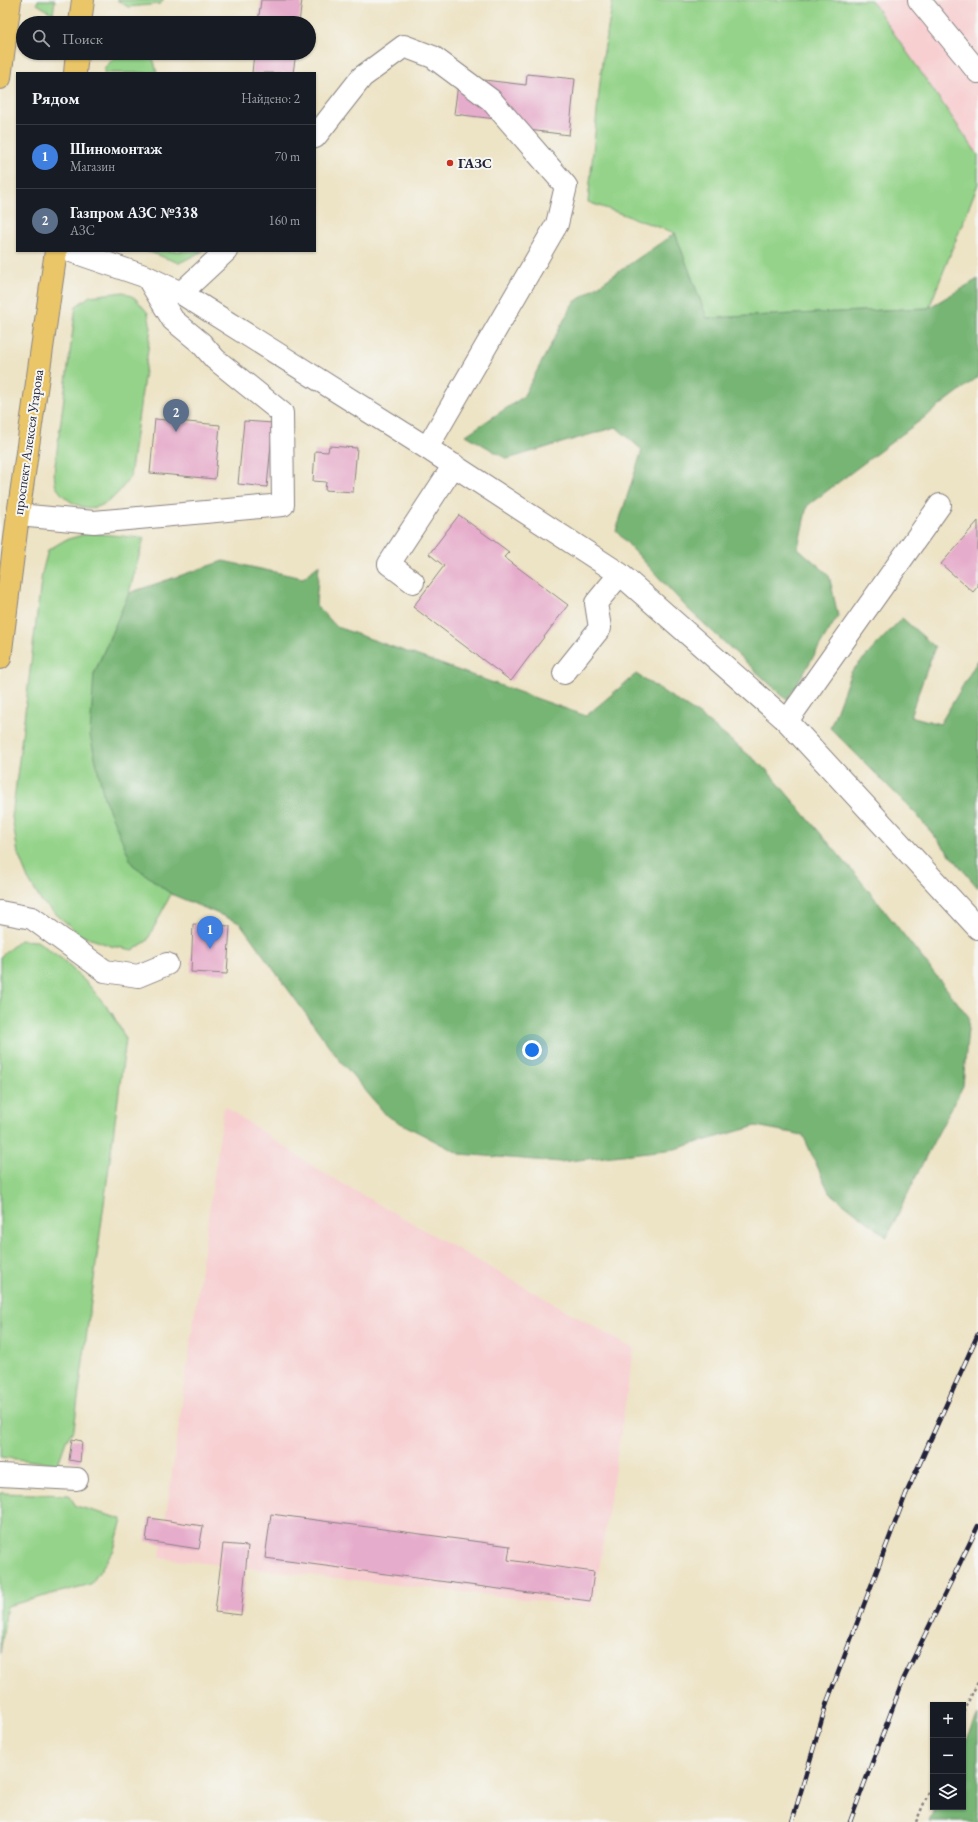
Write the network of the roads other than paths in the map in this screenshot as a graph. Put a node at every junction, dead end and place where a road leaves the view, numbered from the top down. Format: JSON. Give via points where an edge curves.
{"nodes":[{"id":1,"x":10,"y":0,"type":"edge"},
{"id":2,"x":83,"y":0,"type":"edge"},
{"id":3,"x":919,"y":0,"type":"edge"},
{"id":4,"x":84,"y":16,"type":"edge"},
{"id":5,"x":76,"y":60,"type":"edge"},
{"id":6,"x":75,"y":72,"type":"edge"},
{"id":7,"x":978,"y":72,"type":"edge"},
{"id":8,"x":0,"y":78,"type":"edge"},
{"id":9,"x":316,"y":136,"type":"edge"},
{"id":10,"x":56,"y":252,"type":"edge"},
{"id":11,"x":74,"y":252,"type":"edge"},
{"id":12,"x":225,"y":252,"type":"edge"},
{"id":13,"x":147,"y":277,"type":"junction"},
{"id":14,"x":181,"y":293,"type":"junction"},
{"id":15,"x":427,"y":448,"type":"junction"},
{"id":16,"x":454,"y":465,"type":"junction"},
{"id":17,"x":940,"y":505,"type":"dead end"},
{"id":18,"x":18,"y":515,"type":"junction"},
{"id":19,"x":620,"y":574,"type":"junction"},
{"id":20,"x":413,"y":582,"type":"dead end"},
{"id":21,"x":0,"y":658,"type":"edge"},
{"id":22,"x":564,"y":673,"type":"dead end"},
{"id":23,"x":787,"y":721,"type":"junction"},
{"id":24,"x":0,"y":912,"type":"edge"},
{"id":25,"x":978,"y":928,"type":"edge"},
{"id":26,"x":167,"y":964,"type":"dead end"},
{"id":27,"x":0,"y":1475,"type":"edge"},
{"id":28,"x":78,"y":1480,"type":"dead end"}],
"edges":[{"from":1,"to":8,"type":"main road"},
{"from":2,"to":4,"type":"main road"},
{"from":3,"to":7,"type":"street"},
{"from":5,"to":6,"type":"main road"},
{"from":9,"to":15,"type":"street","via":[[362,77],[404,46],[433,57],[491,100],[566,186],[558,224]]},
{"from":10,"to":18,"type":"main road","name":"проспект Алексея Угарова"},
{"from":11,"to":13,"type":"street"},
{"from":12,"to":14,"type":"street"},
{"from":13,"to":14,"type":"street"},
{"from":13,"to":18,"type":"street","via":[[173,320],[201,343],[215,359],[282,413],[283,505],[94,522]]},
{"from":14,"to":15,"type":"street"},
{"from":15,"to":16,"type":"street"},
{"from":16,"to":19,"type":"street"},
{"from":16,"to":20,"type":"street","via":[[389,564]]},
{"from":17,"to":23,"type":"street"},
{"from":18,"to":21,"type":"main road","name":"проспект Алексея Угарова"},
{"from":19,"to":22,"type":"street","via":[[596,603],[600,628]]},
{"from":19,"to":23,"type":"street"},
{"from":23,"to":25,"type":"street"},
{"from":24,"to":26,"type":"street","via":[[32,918],[104,971],[138,976]]},
{"from":27,"to":28,"type":"street"}]}
